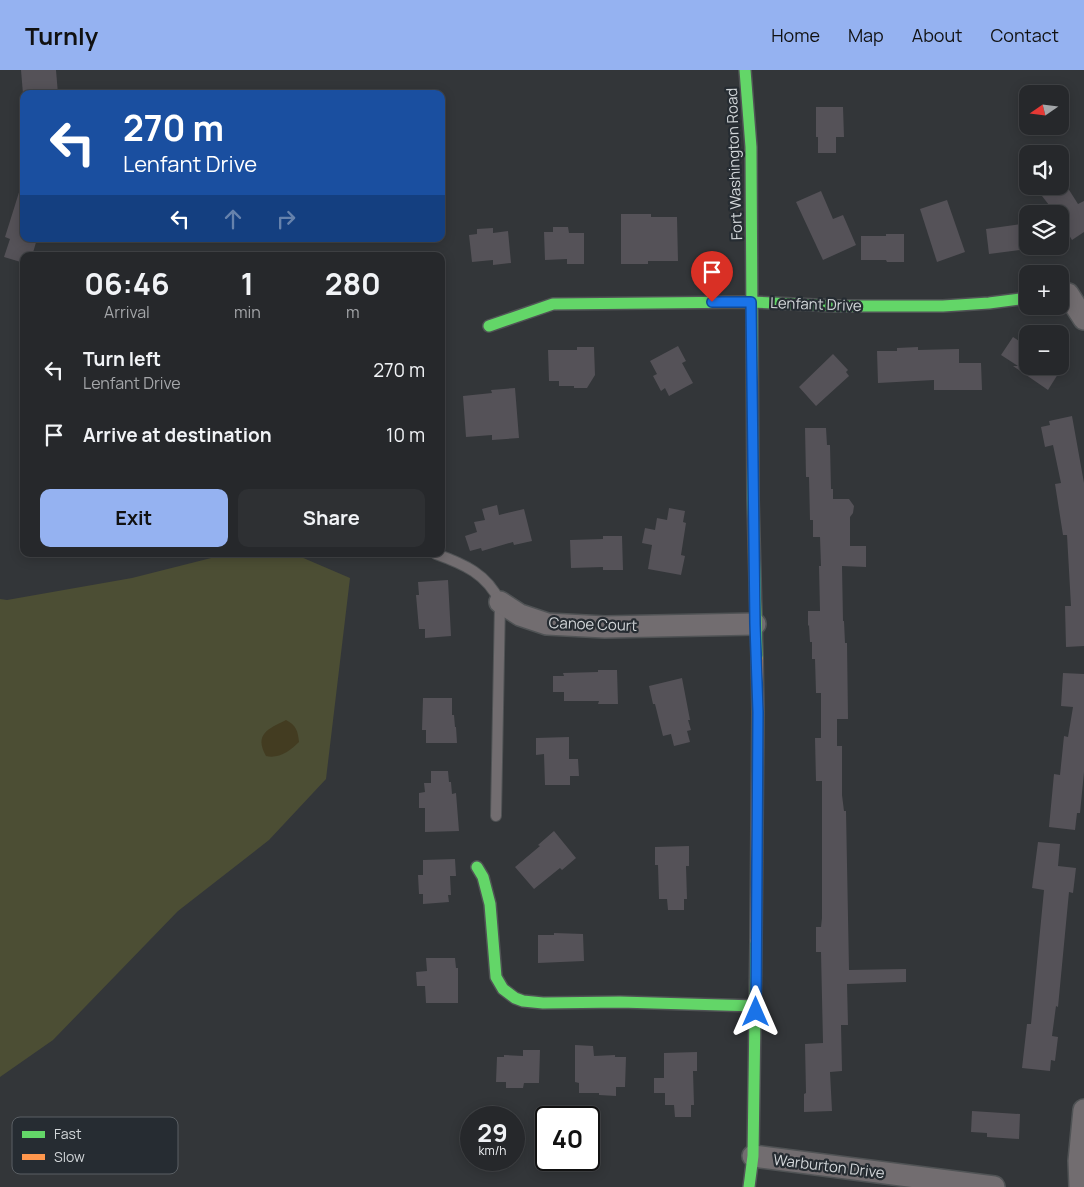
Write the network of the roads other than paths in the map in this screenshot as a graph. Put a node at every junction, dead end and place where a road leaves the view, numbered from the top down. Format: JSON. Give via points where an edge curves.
{"nodes":[{"id":1,"x":745,"y":70,"type":"edge"},
{"id":2,"x":1071,"y":292,"type":"edge"},
{"id":3,"x":1019,"y":299,"type":"edge"},
{"id":4,"x":751,"y":302,"type":"junction"},
{"id":5,"x":1084,"y":319,"type":"edge"},
{"id":6,"x":489,"y":326,"type":"dead end"},
{"id":7,"x":443,"y":557,"type":"edge"},
{"id":8,"x":500,"y":602,"type":"junction"},
{"id":9,"x":755,"y":624,"type":"junction"},
{"id":10,"x":496,"y":816,"type":"dead end"},
{"id":11,"x":477,"y":867,"type":"dead end"},
{"id":12,"x":756,"y":1006,"type":"junction"},
{"id":13,"x":1084,"y":1110,"type":"edge"},
{"id":14,"x":753,"y":1156,"type":"junction"},
{"id":15,"x":749,"y":1187,"type":"edge"},
{"id":16,"x":994,"y":1187,"type":"edge"},
{"id":17,"x":1080,"y":1187,"type":"edge"}],
"edges":[{"from":1,"to":4,"type":"street","name":"Fort Washington Road","via":[[751,147]]},
{"from":2,"to":5,"type":"street"},
{"from":3,"to":4,"type":"street","name":"Lenfant Drive","via":[[943,306]]},
{"from":4,"to":6,"type":"street","name":"Lenfant Drive","via":[[553,304]]},
{"from":4,"to":9,"type":"street","name":"Fort Washington Road"},
{"from":7,"to":8,"type":"lane","via":[[480,574],[494,588]]},
{"from":8,"to":9,"type":"street","name":"Canoe Court","via":[[520,615],[547,624]]},
{"from":8,"to":10,"type":"lane"},
{"from":9,"to":12,"type":"street","name":"Fort Washington Road","via":[[758,712]]},
{"from":11,"to":12,"type":"street","via":[[486,885],[497,980],[508,995],[522,1001],[544,1003]]},
{"from":12,"to":14,"type":"street","name":"Fort Washington Road"},
{"from":13,"to":17,"type":"street"},
{"from":14,"to":15,"type":"street","name":"Fort Washington Road"},
{"from":14,"to":16,"type":"street","name":"Warburton Drive"}]}
